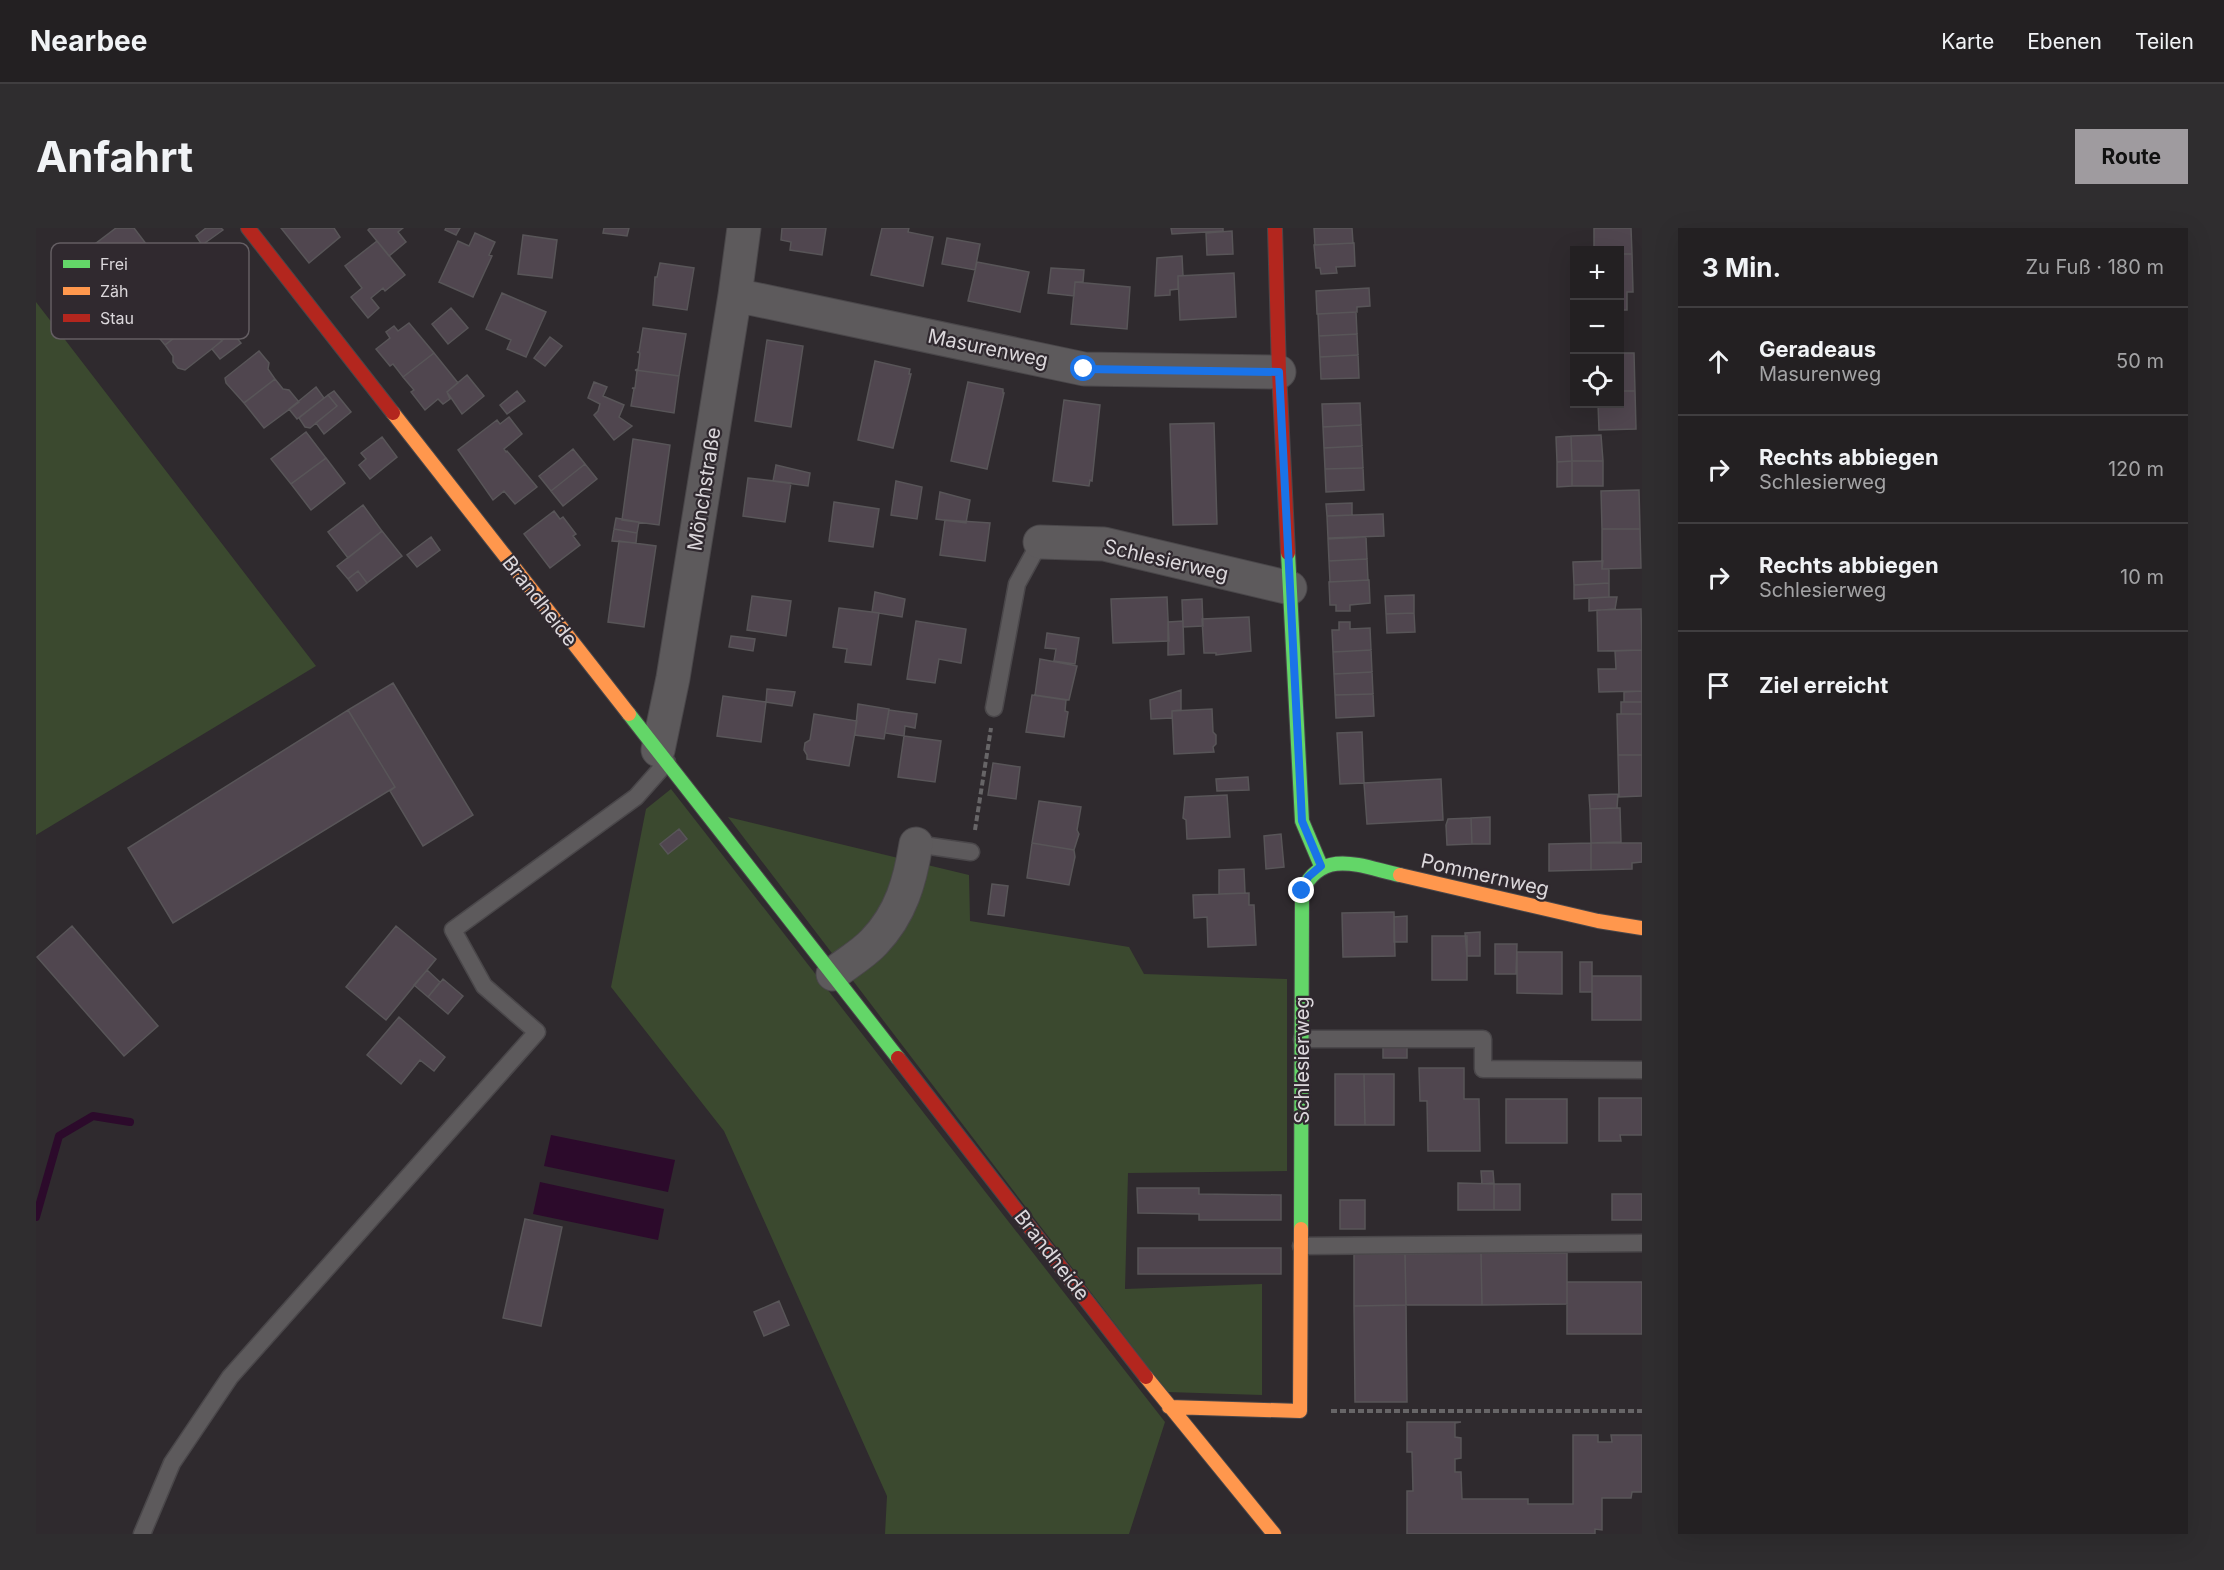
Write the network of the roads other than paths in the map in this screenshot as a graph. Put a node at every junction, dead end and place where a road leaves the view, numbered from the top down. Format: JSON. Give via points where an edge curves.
{"nodes":[{"id":1,"x":248,"y":228,"type":"edge"},
{"id":2,"x":744,"y":228,"type":"edge"},
{"id":3,"x":1275,"y":228,"type":"edge"},
{"id":4,"x":735,"y":295,"type":"junction"},
{"id":5,"x":1279,"y":372,"type":"junction"},
{"id":6,"x":1040,"y":542,"type":"joint"},
{"id":7,"x":1290,"y":588,"type":"junction"},
{"id":8,"x":994,"y":708,"type":"road end"},
{"id":9,"x":663,"y":756,"type":"junction"},
{"id":10,"x":916,"y":844,"type":"joint"},
{"id":11,"x":971,"y":852,"type":"road end"},
{"id":12,"x":1321,"y":866,"type":"junction"},
{"id":13,"x":1642,"y":928,"type":"edge"},
{"id":14,"x":834,"y":974,"type":"junction"},
{"id":15,"x":1302,"y":1039,"type":"junction"},
{"id":16,"x":1642,"y":1070,"type":"edge"},
{"id":17,"x":1642,"y":1243,"type":"edge"},
{"id":18,"x":1301,"y":1246,"type":"junction"},
{"id":19,"x":1169,"y":1407,"type":"junction"},
{"id":20,"x":142,"y":1534,"type":"edge"},
{"id":21,"x":1274,"y":1534,"type":"edge"}],
"edges":[{"from":1,"to":9,"type":"street","name":"Brandheide"},
{"from":2,"to":4,"type":"street","name":"Mönchstraße"},
{"from":3,"to":5,"type":"street"},
{"from":4,"to":5,"type":"street","name":"Masurenweg","via":[[1084,369]]},
{"from":4,"to":9,"type":"street","name":"Mönchstraße"},
{"from":5,"to":7,"type":"street"},
{"from":6,"to":7,"type":"street","name":"Schlesierweg","via":[[1104,544]]},
{"from":6,"to":8,"type":"lane","via":[[1017,584]]},
{"from":7,"to":12,"type":"street","via":[[1302,821]]},
{"from":9,"to":14,"type":"street","name":"Brandheide"},
{"from":9,"to":20,"type":"lane","via":[[636,797],[453,930],[484,986],[537,1032],[230,1377],[172,1462]]},
{"from":10,"to":11,"type":"lane"},
{"from":10,"to":14,"type":"street","via":[[910,880],[897,911],[874,942]]},
{"from":12,"to":13,"type":"street","name":"Pommernweg","via":[[1345,862]]},
{"from":12,"to":15,"type":"street","name":"Schlesierweg","via":[[1308,877],[1302,891]]},
{"from":14,"to":19,"type":"street","name":"Brandheide"},
{"from":15,"to":16,"type":"lane","via":[[1483,1039],[1483,1069]]},
{"from":15,"to":18,"type":"street","name":"Schlesierweg"},
{"from":17,"to":18,"type":"lane"},
{"from":18,"to":19,"type":"street","name":"Schlesierweg","via":[[1300,1411]]},
{"from":19,"to":21,"type":"street","name":"Brandheide"}]}
